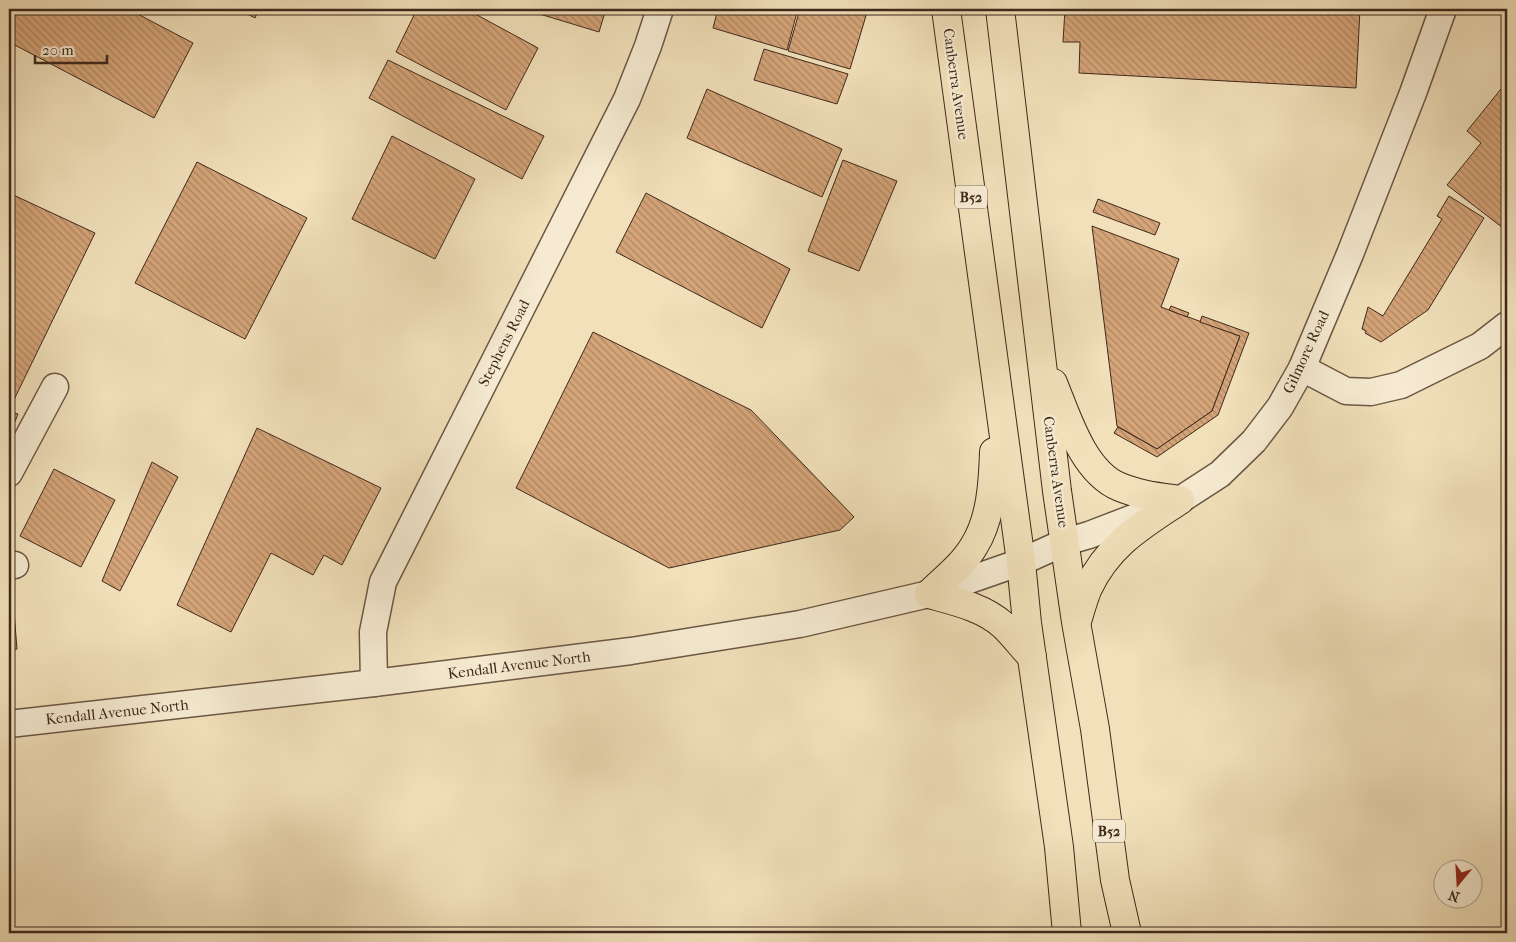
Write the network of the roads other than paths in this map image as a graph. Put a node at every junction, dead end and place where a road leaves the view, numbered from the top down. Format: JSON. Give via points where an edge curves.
{"nodes":[{"id":1,"x":660,"y":9,"type":"edge"},
{"id":2,"x":946,"y":9,"type":"edge"},
{"id":3,"x":1000,"y":9,"type":"edge"},
{"id":4,"x":1443,"y":9,"type":"edge"},
{"id":5,"x":1507,"y":325,"type":"edge"},
{"id":6,"x":1040,"y":354,"type":"junction"},
{"id":7,"x":1302,"y":368,"type":"junction"},
{"id":8,"x":997,"y":386,"type":"junction"},
{"id":9,"x":55,"y":387,"type":"dead end"},
{"id":10,"x":9,"y":473,"type":"edge"},
{"id":11,"x":1180,"y":500,"type":"junction"},
{"id":12,"x":1065,"y":542,"type":"junction"},
{"id":13,"x":1021,"y":562,"type":"junction"},
{"id":14,"x":929,"y":594,"type":"junction"},
{"id":15,"x":1076,"y":622,"type":"junction"},
{"id":16,"x":1015,"y":624,"type":"junction"},
{"id":17,"x":374,"y":683,"type":"junction"},
{"id":18,"x":9,"y":724,"type":"edge"},
{"id":19,"x":1067,"y":933,"type":"edge"},
{"id":20,"x":1127,"y":933,"type":"edge"}],
"edges":[{"from":1,"to":17,"type":"street","name":"Stephens Road","via":[[627,100],[383,582],[373,632]]},
{"from":2,"to":8,"type":"highway","name":"Canberra Avenue","number":"B52"},
{"from":3,"to":6,"type":"highway","name":"Canberra Avenue","number":"B52"},
{"from":4,"to":7,"type":"street","name":"Gilmore Road","via":[[1357,236]]},
{"from":5,"to":7,"type":"street","via":[[1480,346],[1401,385],[1371,392],[1346,391]]},
{"from":6,"to":11,"type":"highway","via":[[1083,452],[1096,471],[1118,487],[1146,496]]},
{"from":6,"to":12,"type":"highway","name":"Canberra Avenue","number":"B52"},
{"from":7,"to":11,"type":"street","name":"Gilmore Road","via":[[1280,407],[1254,441],[1220,474]]},
{"from":8,"to":13,"type":"highway","name":"Canberra Avenue","number":"B52"},
{"from":8,"to":14,"type":"highway","via":[[994,473],[984,524],[974,546],[961,563]]},
{"from":9,"to":10,"type":"street"},
{"from":11,"to":12,"type":"street","name":"Gilmore Road"},
{"from":11,"to":15,"type":"highway","via":[[1113,549],[1087,590]]},
{"from":12,"to":13,"type":"street","name":"Gilmore Road"},
{"from":12,"to":15,"type":"highway","name":"Canberra Avenue","number":"B52"},
{"from":13,"to":14,"type":"street","name":"Kendall Avenue North"},
{"from":13,"to":16,"type":"highway","name":"Canberra Avenue","number":"B52"},
{"from":14,"to":16,"type":"highway"},
{"from":14,"to":17,"type":"street","name":"Kendall Avenue North","via":[[790,626],[631,651]]},
{"from":15,"to":20,"type":"highway","name":"Canberra Avenue","number":"B52"},
{"from":16,"to":19,"type":"highway","via":[[1032,657],[1059,847]]},
{"from":17,"to":18,"type":"street","name":"Kendall Avenue North"}]}
